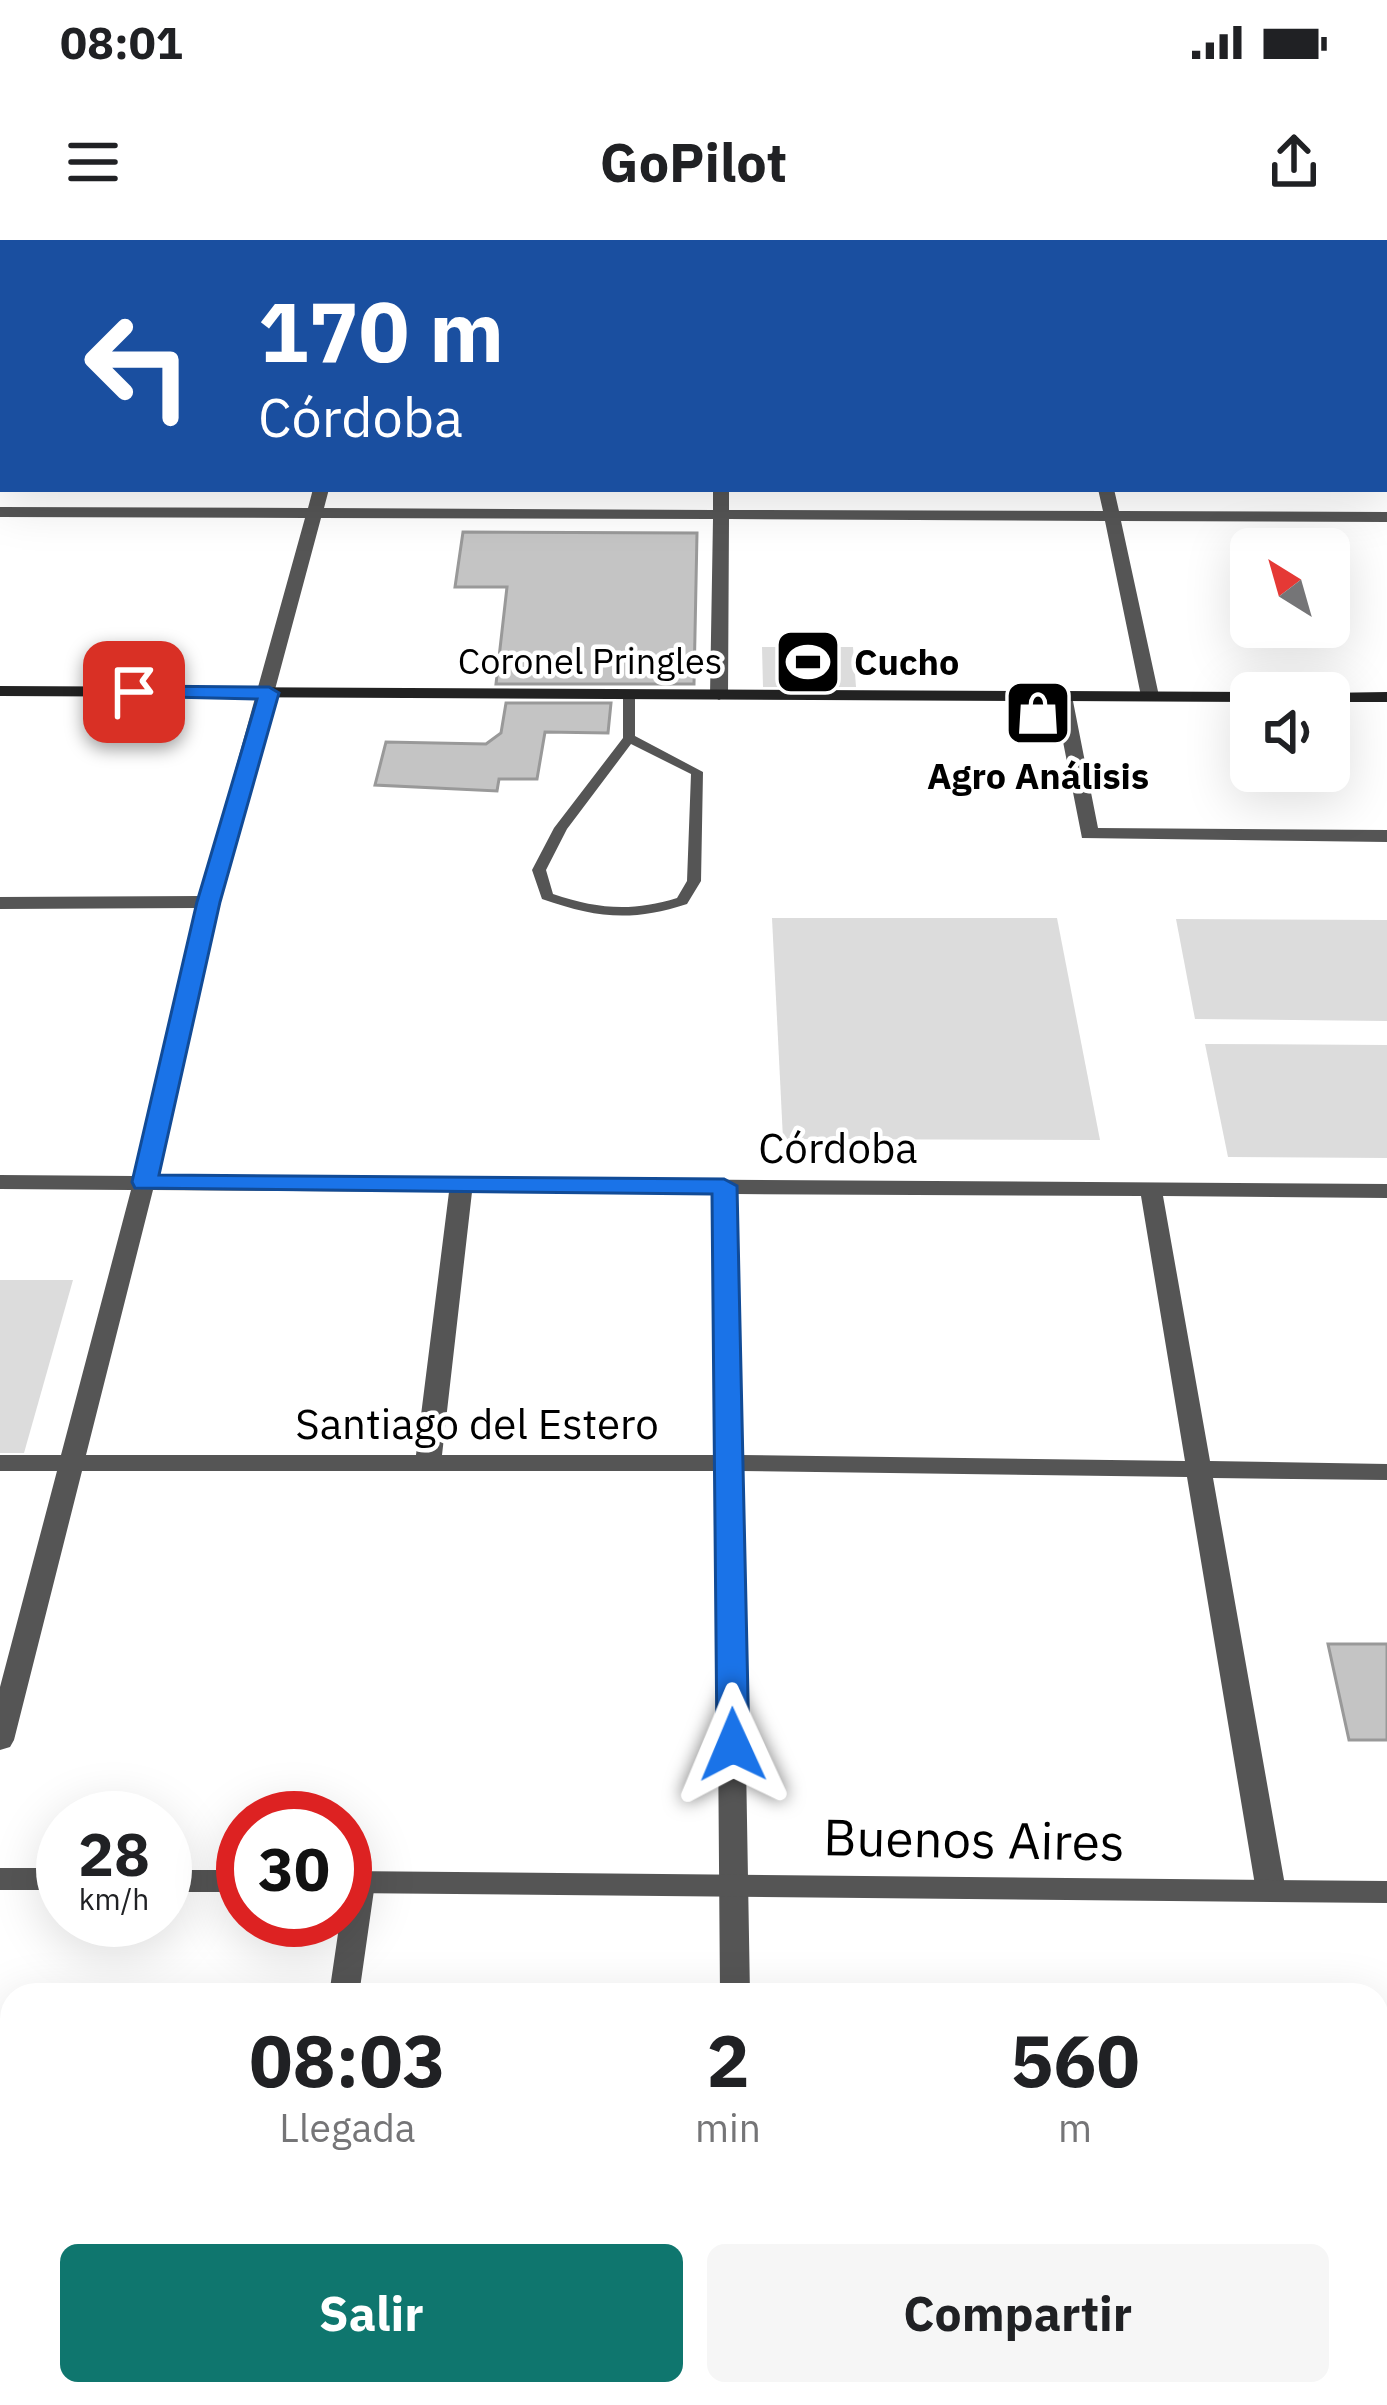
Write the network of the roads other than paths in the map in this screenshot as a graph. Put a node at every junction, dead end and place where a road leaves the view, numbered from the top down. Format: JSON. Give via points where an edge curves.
{"nodes":[{"id":1,"x":320,"y":492,"type":"edge"},
{"id":2,"x":721,"y":492,"type":"edge"},
{"id":3,"x":1107,"y":492,"type":"edge"},
{"id":4,"x":0,"y":512,"type":"edge"},
{"id":5,"x":315,"y":513,"type":"junction"},
{"id":6,"x":721,"y":514,"type":"junction"},
{"id":7,"x":1112,"y":516,"type":"junction"},
{"id":8,"x":1387,"y":517,"type":"edge"},
{"id":9,"x":0,"y":692,"type":"edge"},
{"id":10,"x":269,"y":693,"type":"junction"},
{"id":11,"x":629,"y":694,"type":"junction"},
{"id":12,"x":719,"y":695,"type":"junction"},
{"id":13,"x":1063,"y":696,"type":"junction"},
{"id":14,"x":1150,"y":696,"type":"junction"},
{"id":15,"x":1230,"y":697,"type":"edge"},
{"id":16,"x":1350,"y":697,"type":"edge"},
{"id":17,"x":1387,"y":698,"type":"edge"},
{"id":18,"x":629,"y":738,"type":"junction"},
{"id":19,"x":1387,"y":836,"type":"edge"},
{"id":20,"x":208,"y":902,"type":"junction"},
{"id":21,"x":0,"y":903,"type":"edge"},
{"id":22,"x":145,"y":1182,"type":"junction"},
{"id":23,"x":0,"y":1183,"type":"edge"},
{"id":24,"x":461,"y":1185,"type":"junction"},
{"id":25,"x":724,"y":1186,"type":"junction"},
{"id":26,"x":1151,"y":1190,"type":"junction"},
{"id":27,"x":1387,"y":1191,"type":"edge"},
{"id":28,"x":0,"y":1463,"type":"edge"},
{"id":29,"x":428,"y":1463,"type":"junction"},
{"id":30,"x":727,"y":1463,"type":"junction"},
{"id":31,"x":69,"y":1464,"type":"junction"},
{"id":32,"x":1196,"y":1469,"type":"junction"},
{"id":33,"x":1387,"y":1472,"type":"edge"},
{"id":34,"x":0,"y":1740,"type":"edge"},
{"id":35,"x":0,"y":1879,"type":"edge"},
{"id":36,"x":36,"y":1880,"type":"edge"},
{"id":37,"x":372,"y":1882,"type":"edge"},
{"id":38,"x":735,"y":1886,"type":"junction"},
{"id":39,"x":1270,"y":1891,"type":"junction"},
{"id":40,"x":1387,"y":1892,"type":"edge"},
{"id":41,"x":347,"y":1947,"type":"edge"},
{"id":42,"x":345,"y":1983,"type":"edge"},
{"id":43,"x":735,"y":1983,"type":"edge"}],
"edges":[{"from":1,"to":5,"type":"street"},
{"from":2,"to":6,"type":"street"},
{"from":3,"to":7,"type":"street"},
{"from":4,"to":5,"type":"street"},
{"from":5,"to":6,"type":"street"},
{"from":5,"to":10,"type":"street"},
{"from":6,"to":7,"type":"street"},
{"from":6,"to":12,"type":"street"},
{"from":7,"to":8,"type":"street"},
{"from":7,"to":14,"type":"street"},
{"from":9,"to":10,"type":"main road","name":"Coronel Pringles"},
{"from":10,"to":11,"type":"main road","name":"Coronel Pringles"},
{"from":10,"to":20,"type":"street"},
{"from":11,"to":12,"type":"main road","name":"Coronel Pringles"},
{"from":11,"to":18,"type":"lane"},
{"from":12,"to":13,"type":"main road","name":"Coronel Pringles"},
{"from":13,"to":14,"type":"main road","name":"Coronel Pringles"},
{"from":13,"to":19,"type":"street","via":[[1089,834]]},
{"from":14,"to":15,"type":"main road","name":"Coronel Pringles"},
{"from":16,"to":17,"type":"main road"},
{"from":18,"to":18,"type":"lane","via":[[539,871],[547,896],[589,912],[642,915],[682,901],[694,881],[698,772]]},
{"from":20,"to":21,"type":"street"},
{"from":20,"to":22,"type":"street"},
{"from":22,"to":23,"type":"street","name":"Córdoba"},
{"from":22,"to":24,"type":"street","name":"Córdoba"},
{"from":22,"to":31,"type":"street"},
{"from":24,"to":25,"type":"street","name":"Córdoba"},
{"from":24,"to":29,"type":"street"},
{"from":25,"to":26,"type":"street","name":"Córdoba"},
{"from":25,"to":30,"type":"street"},
{"from":26,"to":27,"type":"street","name":"Córdoba"},
{"from":26,"to":32,"type":"street"},
{"from":28,"to":31,"type":"street","name":"Santiago del Estero"},
{"from":29,"to":30,"type":"street","name":"Santiago del Estero"},
{"from":29,"to":31,"type":"street","name":"Santiago del Estero"},
{"from":30,"to":32,"type":"street","name":"Santiago del Estero"},
{"from":30,"to":38,"type":"street"},
{"from":31,"to":34,"type":"street"},
{"from":32,"to":33,"type":"street","name":"Santiago del Estero"},
{"from":32,"to":39,"type":"street"},
{"from":35,"to":36,"type":"street"},
{"from":37,"to":38,"type":"street","name":"Buenos Aires"},
{"from":38,"to":39,"type":"street","name":"Buenos Aires"},
{"from":38,"to":43,"type":"street"},
{"from":39,"to":40,"type":"street","name":"Buenos Aires"},
{"from":41,"to":42,"type":"street"}]}
